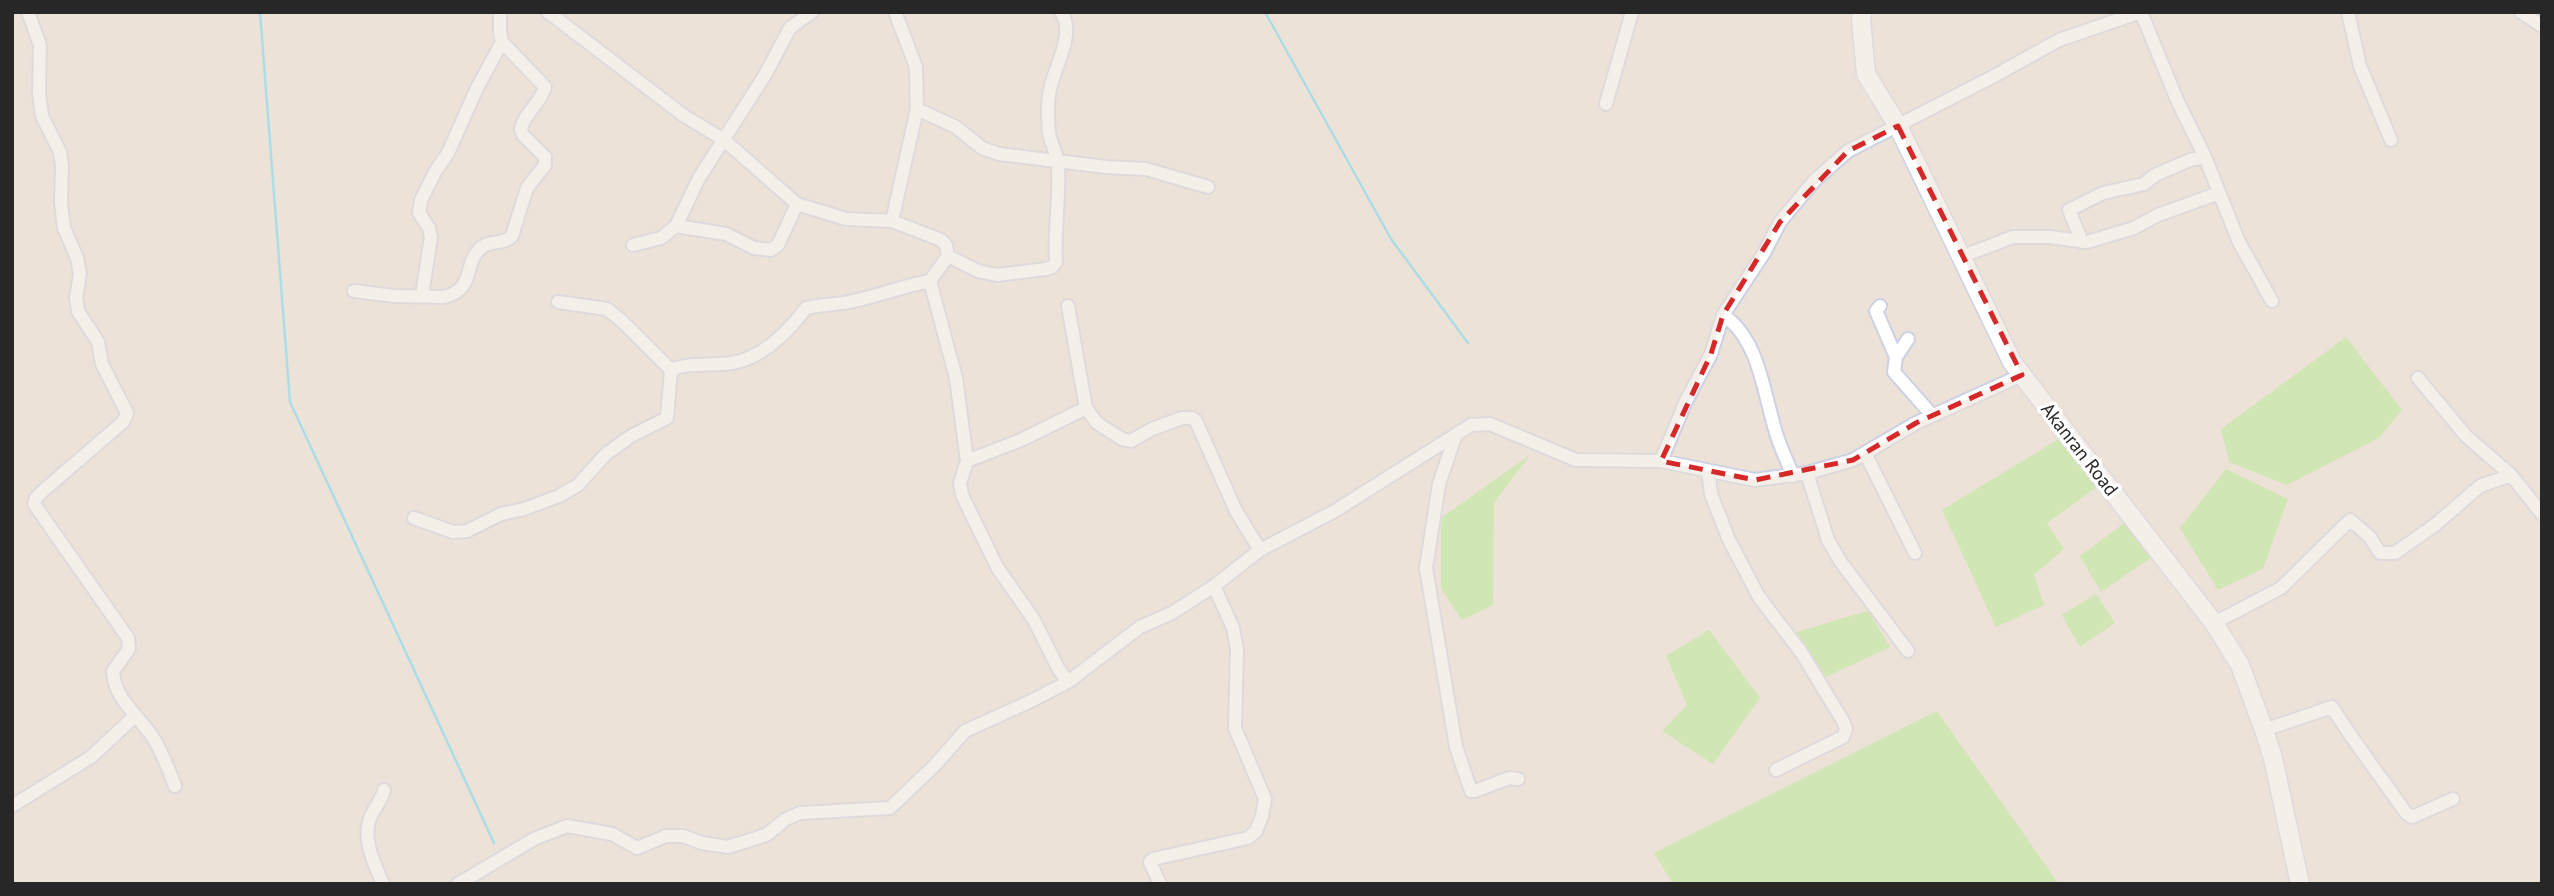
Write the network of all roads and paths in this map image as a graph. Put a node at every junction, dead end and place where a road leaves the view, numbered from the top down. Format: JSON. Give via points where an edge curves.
{"nodes":[{"id":1,"x":28,"y":12,"type":"edge"},
{"id":2,"x":500,"y":12,"type":"edge"},
{"id":3,"x":548,"y":12,"type":"edge"},
{"id":4,"x":813,"y":12,"type":"edge"},
{"id":5,"x":895,"y":12,"type":"edge"},
{"id":6,"x":1061,"y":12,"type":"edge"},
{"id":7,"x":1632,"y":12,"type":"edge"},
{"id":8,"x":1862,"y":12,"type":"edge"},
{"id":9,"x":2348,"y":12,"type":"edge"},
{"id":10,"x":2521,"y":12,"type":"edge"},
{"id":11,"x":2542,"y":26,"type":"edge"},
{"id":12,"x":502,"y":42,"type":"junction"},
{"id":13,"x":1606,"y":104,"type":"dead end"},
{"id":14,"x":917,"y":109,"type":"junction"},
{"id":15,"x":1898,"y":126,"type":"junction"},
{"id":16,"x":724,"y":140,"type":"junction"},
{"id":17,"x":2391,"y":140,"type":"dead end"},
{"id":18,"x":2205,"y":157,"type":"junction"},
{"id":19,"x":1058,"y":161,"type":"junction"},
{"id":20,"x":1208,"y":187,"type":"dead end"},
{"id":21,"x":2219,"y":193,"type":"junction"},
{"id":22,"x":797,"y":204,"type":"junction"},
{"id":23,"x":892,"y":221,"type":"junction"},
{"id":24,"x":676,"y":226,"type":"junction"},
{"id":25,"x":2082,"y":242,"type":"junction"},
{"id":26,"x":633,"y":245,"type":"dead end"},
{"id":27,"x":948,"y":256,"type":"junction"},
{"id":28,"x":1963,"y":256,"type":"junction"},
{"id":29,"x":929,"y":281,"type":"junction"},
{"id":30,"x":354,"y":291,"type":"dead end"},
{"id":31,"x":422,"y":295,"type":"junction"},
{"id":32,"x":2272,"y":301,"type":"dead end"},
{"id":33,"x":558,"y":302,"type":"dead end"},
{"id":34,"x":1068,"y":306,"type":"dead end"},
{"id":35,"x":1880,"y":306,"type":"dead end"},
{"id":36,"x":1723,"y":315,"type":"junction"},
{"id":37,"x":1908,"y":339,"type":"dead end"},
{"id":38,"x":1896,"y":357,"type":"junction"},
{"id":39,"x":671,"y":370,"type":"junction"},
{"id":40,"x":2022,"y":374,"type":"junction"},
{"id":41,"x":2418,"y":378,"type":"dead end"},
{"id":42,"x":1086,"y":408,"type":"junction"},
{"id":43,"x":1932,"y":415,"type":"junction"},
{"id":44,"x":1456,"y":434,"type":"junction"},
{"id":45,"x":1865,"y":453,"type":"junction"},
{"id":46,"x":967,"y":461,"type":"junction"},
{"id":47,"x":1661,"y":461,"type":"junction"},
{"id":48,"x":1708,"y":471,"type":"junction"},
{"id":49,"x":1807,"y":473,"type":"junction"},
{"id":50,"x":2511,"y":475,"type":"junction"},
{"id":51,"x":1793,"y":476,"type":"junction"},
{"id":52,"x":2542,"y":514,"type":"edge"},
{"id":53,"x":414,"y":518,"type":"dead end"},
{"id":54,"x":1260,"y":550,"type":"junction"},
{"id":55,"x":1915,"y":553,"type":"dead end"},
{"id":56,"x":1214,"y":586,"type":"junction"},
{"id":57,"x":2214,"y":623,"type":"junction"},
{"id":58,"x":1908,"y":651,"type":"dead end"},
{"id":59,"x":1068,"y":682,"type":"junction"},
{"id":60,"x":135,"y":716,"type":"junction"},
{"id":61,"x":2264,"y":730,"type":"junction"},
{"id":62,"x":1776,"y":770,"type":"dead end"},
{"id":63,"x":1518,"y":779,"type":"dead end"},
{"id":64,"x":175,"y":786,"type":"dead end"},
{"id":65,"x":384,"y":790,"type":"dead end"},
{"id":66,"x":2453,"y":799,"type":"dead end"},
{"id":67,"x":12,"y":806,"type":"edge"},
{"id":68,"x":383,"y":884,"type":"edge"},
{"id":69,"x":457,"y":884,"type":"edge"},
{"id":70,"x":1160,"y":884,"type":"edge"},
{"id":71,"x":2300,"y":884,"type":"edge"}],
"edges":[{"from":1,"to":60,"type":"street","via":[[40,45],[42,116],[60,152],[64,228],[80,274],[78,311],[98,342],[102,364],[127,413],[124,422],[36,498],[34,506],[128,638],[129,649],[112,674]]},
{"from":2,"to":12,"type":"street"},
{"from":3,"to":16,"type":"street","via":[[683,115]]},
{"from":4,"to":16,"type":"street","via":[[790,28]]},
{"from":5,"to":14,"type":"street","via":[[916,67]]},
{"from":6,"to":19,"type":"street","via":[[1068,35],[1048,97],[1049,134]]},
{"from":7,"to":13,"type":"street"},
{"from":8,"to":15,"type":"main road","name":"Akanran Road","via":[[1866,74]]},
{"from":9,"to":17,"type":"street","via":[[2360,66]]},
{"from":10,"to":11,"type":"street"},
{"from":12,"to":31,"type":"street","via":[[421,200],[419,213],[431,237]]},
{"from":12,"to":31,"type":"street","via":[[545,87],[521,129],[545,157],[545,165],[527,188],[512,236],[477,252],[463,288],[444,298]]},
{"from":14,"to":19,"type":"street","via":[[956,127],[982,148]]},
{"from":14,"to":23,"type":"street"},
{"from":15,"to":18,"type":"street","via":[[2059,40],[2141,12]]},
{"from":15,"to":28,"type":"main road","name":"Akanran Road"},
{"from":15,"to":36,"type":"street","via":[[1848,151],[1814,181],[1780,222]]},
{"from":16,"to":22,"type":"street"},
{"from":16,"to":24,"type":"street"},
{"from":18,"to":21,"type":"street"},
{"from":18,"to":25,"type":"street","via":[[2155,175],[2144,184],[2103,192],[2069,210]]},
{"from":19,"to":20,"type":"street","via":[[1146,169]]},
{"from":19,"to":27,"type":"street","via":[[1055,265],[997,275]]},
{"from":21,"to":25,"type":"street","via":[[2134,228]]},
{"from":21,"to":32,"type":"street","via":[[2239,242]]},
{"from":22,"to":23,"type":"street","via":[[846,219]]},
{"from":22,"to":24,"type":"street","via":[[778,245],[771,250],[754,248],[726,234]]},
{"from":23,"to":27,"type":"street","via":[[942,240]]},
{"from":24,"to":26,"type":"street","via":[[661,238]]},
{"from":25,"to":28,"type":"street","via":[[2013,237]]},
{"from":27,"to":29,"type":"street"},
{"from":28,"to":40,"type":"main road","name":"Akanran Road","via":[[2012,362]]},
{"from":29,"to":39,"type":"street","via":[[806,308],[765,350],[734,363]]},
{"from":29,"to":46,"type":"street","via":[[956,379]]},
{"from":30,"to":31,"type":"street"},
{"from":33,"to":39,"type":"street","via":[[607,309]]},
{"from":34,"to":42,"type":"street"},
{"from":35,"to":38,"type":"street","via":[[1876,311]]},
{"from":36,"to":47,"type":"street","via":[[1712,354]]},
{"from":36,"to":51,"type":"street","via":[[1741,332],[1753,355]]},
{"from":37,"to":38,"type":"street"},
{"from":38,"to":43,"type":"street","via":[[1894,372]]},
{"from":39,"to":53,"type":"street","via":[[667,418],[606,454],[578,485],[559,496],[501,514],[467,531],[453,532]]},
{"from":40,"to":43,"type":"street"},
{"from":40,"to":57,"type":"main road","name":"Akanran Road"},
{"from":41,"to":50,"type":"street","via":[[2466,436]]},
{"from":42,"to":46,"type":"street"},
{"from":42,"to":54,"type":"street","via":[[1097,424],[1131,441],[1182,418],[1196,421],[1236,511]]},
{"from":43,"to":45,"type":"street"},
{"from":44,"to":47,"type":"street","via":[[1471,425],[1490,424],[1576,460]]},
{"from":44,"to":54,"type":"street","via":[[1333,512]]},
{"from":44,"to":63,"type":"street","via":[[1439,484],[1426,568],[1444,684],[1468,788],[1475,791]]},
{"from":45,"to":49,"type":"street"},
{"from":45,"to":55,"type":"street"},
{"from":46,"to":59,"type":"street","via":[[960,483],[962,495],[997,567],[1034,620]]},
{"from":47,"to":48,"type":"street"},
{"from":48,"to":51,"type":"street","via":[[1755,480]]},
{"from":48,"to":62,"type":"street","via":[[1711,494],[1729,540],[1759,597],[1801,652],[1846,729],[1843,737]]},
{"from":49,"to":51,"type":"street"},
{"from":49,"to":58,"type":"street","via":[[1828,540]]},
{"from":50,"to":52,"type":"street"},
{"from":50,"to":57,"type":"street","via":[[2480,486],[2395,553],[2380,553],[2350,520],[2281,588]]},
{"from":54,"to":56,"type":"street"},
{"from":56,"to":59,"type":"street","via":[[1140,627]]},
{"from":56,"to":70,"type":"street","via":[[1233,628],[1237,649],[1235,728],[1264,793],[1262,816],[1248,838],[1153,859],[1150,862]]},
{"from":57,"to":61,"type":"main road","name":"Akanran Road","via":[[2240,665]]},
{"from":59,"to":69,"type":"street","via":[[965,731],[890,808],[800,813],[766,835],[728,846],[666,836],[637,848],[612,834],[566,825]]},
{"from":60,"to":64,"type":"street","via":[[159,748]]},
{"from":60,"to":67,"type":"street","via":[[91,757]]},
{"from":61,"to":66,"type":"street","via":[[2332,707],[2406,813],[2412,817]]},
{"from":61,"to":71,"type":"main road","name":"Akanran Road"},
{"from":65,"to":68,"type":"street","via":[[366,830]]}]}
